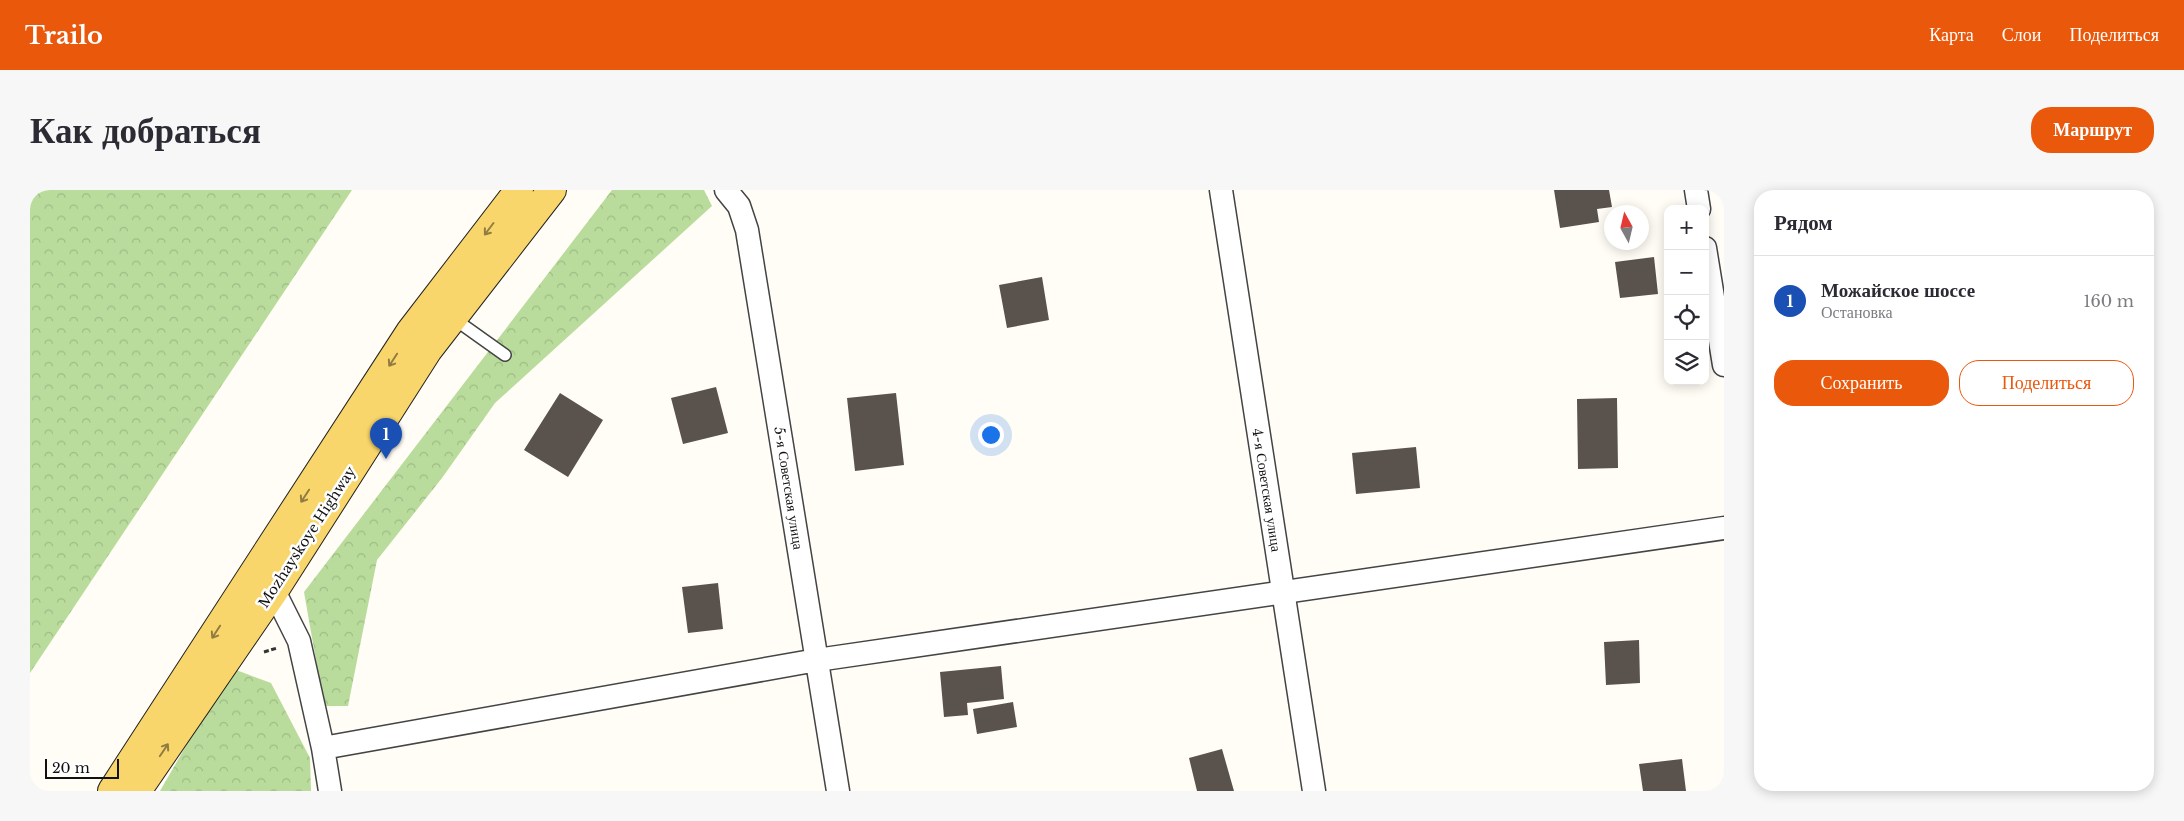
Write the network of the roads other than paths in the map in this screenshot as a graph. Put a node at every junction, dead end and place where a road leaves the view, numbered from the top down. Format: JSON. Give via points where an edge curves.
{"nodes":[{"id":1,"x":519,"y":190,"type":"edge"},
{"id":2,"x":552,"y":190,"type":"edge"},
{"id":3,"x":726,"y":190,"type":"edge"},
{"id":4,"x":1220,"y":190,"type":"edge"},
{"id":5,"x":1696,"y":190,"type":"edge"},
{"id":6,"x":1698,"y":205,"type":"edge"},
{"id":7,"x":1705,"y":250,"type":"edge"},
{"id":8,"x":453,"y":318,"type":"junction"},
{"id":9,"x":505,"y":355,"type":"dead end"},
{"id":10,"x":1724,"y":365,"type":"edge"},
{"id":11,"x":1724,"y":528,"type":"edge"},
{"id":12,"x":274,"y":591,"type":"junction"},
{"id":13,"x":1283,"y":592,"type":"junction"},
{"id":14,"x":818,"y":660,"type":"junction"},
{"id":15,"x":323,"y":748,"type":"junction"},
{"id":16,"x":112,"y":791,"type":"edge"},
{"id":17,"x":137,"y":791,"type":"edge"},
{"id":18,"x":330,"y":791,"type":"edge"},
{"id":19,"x":838,"y":791,"type":"edge"},
{"id":20,"x":1314,"y":791,"type":"edge"}],
"edges":[{"from":1,"to":16,"type":"main road","name":"Mozhayskoye Highway","one_way":true,"via":[[410,332]]},
{"from":2,"to":8,"type":"main road","name":"Mozhayskoye Highway"},
{"from":3,"to":14,"type":"street","name":"5-я Советская улица","via":[[739,206],[747,230]]},
{"from":4,"to":13,"type":"street","name":"4-я Советская улица"},
{"from":5,"to":6,"type":"street"},
{"from":7,"to":10,"type":"street"},
{"from":8,"to":9,"type":"lane"},
{"from":8,"to":12,"type":"main road","name":"Mozhayskoye Highway","via":[[428,350]]},
{"from":11,"to":13,"type":"street"},
{"from":12,"to":15,"type":"street","via":[[299,641]]},
{"from":17,"to":12,"type":"main road","name":"Mozhayskoye Highway","one_way":true},
{"from":13,"to":14,"type":"street"},
{"from":13,"to":20,"type":"street","name":"4-я Советская улица"},
{"from":14,"to":15,"type":"street"},
{"from":14,"to":19,"type":"street","name":"5-я Советская улица"},
{"from":15,"to":18,"type":"street"}]}
